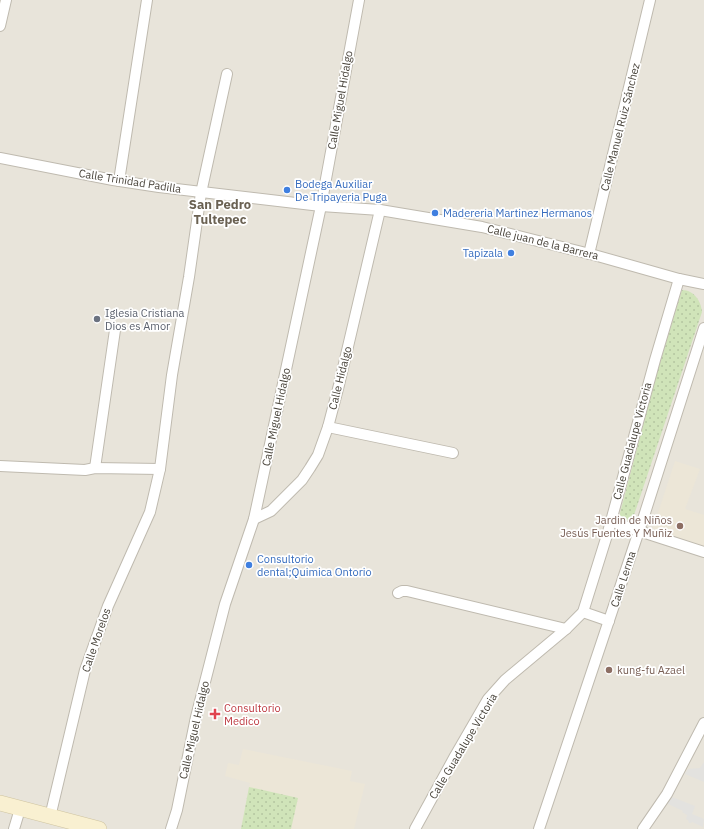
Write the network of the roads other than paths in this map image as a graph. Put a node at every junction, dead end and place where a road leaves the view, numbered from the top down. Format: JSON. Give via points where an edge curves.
{"nodes":[{"id":1,"x":6,"y":0,"type":"edge"},
{"id":2,"x":146,"y":0,"type":"edge"},
{"id":3,"x":359,"y":0,"type":"edge"},
{"id":4,"x":650,"y":0,"type":"edge"},
{"id":5,"x":0,"y":26,"type":"edge"},
{"id":6,"x":227,"y":74,"type":"dead end"},
{"id":7,"x":0,"y":158,"type":"edge"},
{"id":8,"x":119,"y":181,"type":"junction"},
{"id":9,"x":201,"y":193,"type":"junction"},
{"id":10,"x":321,"y":206,"type":"junction"},
{"id":11,"x":380,"y":210,"type":"junction"},
{"id":12,"x":589,"y":254,"type":"junction"},
{"id":13,"x":678,"y":279,"type":"junction"},
{"id":14,"x":704,"y":284,"type":"edge"},
{"id":15,"x":704,"y":328,"type":"edge"},
{"id":16,"x":115,"y":330,"type":"dead end"},
{"id":17,"x":328,"y":427,"type":"junction"},
{"id":18,"x":453,"y":453,"type":"dead end"},
{"id":19,"x":0,"y":466,"type":"edge"},
{"id":20,"x":95,"y":468,"type":"junction"},
{"id":21,"x":160,"y":469,"type":"junction"},
{"id":22,"x":254,"y":519,"type":"junction"},
{"id":23,"x":610,"y":521,"type":"junction"},
{"id":24,"x":638,"y":531,"type":"junction"},
{"id":25,"x":704,"y":552,"type":"edge"},
{"id":26,"x":398,"y":593,"type":"dead end"},
{"id":27,"x":583,"y":612,"type":"junction"},
{"id":28,"x":609,"y":621,"type":"junction"},
{"id":29,"x":566,"y":629,"type":"junction"},
{"id":30,"x":704,"y":723,"type":"edge"},
{"id":31,"x":0,"y":803,"type":"edge"},
{"id":32,"x":20,"y":809,"type":"junction"},
{"id":33,"x":50,"y":817,"type":"junction"},
{"id":34,"x":14,"y":829,"type":"edge"},
{"id":35,"x":99,"y":829,"type":"edge"},
{"id":36,"x":171,"y":829,"type":"edge"},
{"id":37,"x":415,"y":829,"type":"edge"},
{"id":38,"x":539,"y":829,"type":"edge"},
{"id":39,"x":644,"y":829,"type":"edge"}],
"edges":[{"from":1,"to":5,"type":"street"},
{"from":2,"to":8,"type":"street"},
{"from":3,"to":10,"type":"street","name":"Calle Miguel Hidalgo"},
{"from":4,"to":12,"type":"street","name":"Calle Manuel Ruiz Sánchez"},
{"from":6,"to":9,"type":"street","name":"Calle Morelos"},
{"from":7,"to":8,"type":"street","name":"Calle Trinidad Padilla"},
{"from":8,"to":9,"type":"street","name":"Calle Trinidad Padilla"},
{"from":9,"to":10,"type":"street","name":"Calle Trinidad Padilla"},
{"from":9,"to":21,"type":"street","name":"Calle Morelos"},
{"from":10,"to":11,"type":"street","name":"Calle Trinidad Padilla"},
{"from":10,"to":22,"type":"street","name":"Calle Miguel Hidalgo"},
{"from":11,"to":12,"type":"street","name":"Calle juan de la Barrera","via":[[482,227]]},
{"from":11,"to":17,"type":"street","name":"Calle Hidalgo"},
{"from":12,"to":13,"type":"street","name":"Calle juan de la Barrera"},
{"from":13,"to":14,"type":"street","name":"Calle juan de la Barrera"},
{"from":13,"to":23,"type":"street","name":"Calle Guadalupe Victoria"},
{"from":15,"to":24,"type":"street","name":"Calle Lerma"},
{"from":16,"to":20,"type":"street"},
{"from":17,"to":18,"type":"street"},
{"from":17,"to":22,"type":"street","name":"Calle Hidalgo","via":[[318,454],[302,480],[271,511]]},
{"from":19,"to":20,"type":"street","via":[[85,470]]},
{"from":20,"to":21,"type":"street"},
{"from":21,"to":33,"type":"street","name":"Calle Morelos","via":[[150,512],[108,606],[85,670]]},
{"from":22,"to":36,"type":"street","name":"Calle Miguel Hidalgo","via":[[224,604]]},
{"from":23,"to":24,"type":"street"},
{"from":23,"to":27,"type":"street","name":"Calle Guadalupe Victoria"},
{"from":24,"to":25,"type":"street"},
{"from":24,"to":28,"type":"street","name":"Calle Lerma"},
{"from":26,"to":29,"type":"street","via":[[407,592]]},
{"from":27,"to":28,"type":"street"},
{"from":27,"to":29,"type":"street","name":"Calle Guadalupe Victoria"},
{"from":28,"to":38,"type":"street","name":"Calle Lerma"},
{"from":29,"to":37,"type":"street","name":"Calle Guadalupe Victoria","via":[[505,680],[488,699]]},
{"from":30,"to":39,"type":"street","via":[[667,794]]},
{"from":31,"to":32,"type":"street"},
{"from":32,"to":33,"type":"street"},
{"from":32,"to":34,"type":"street"},
{"from":33,"to":35,"type":"street"}]}
